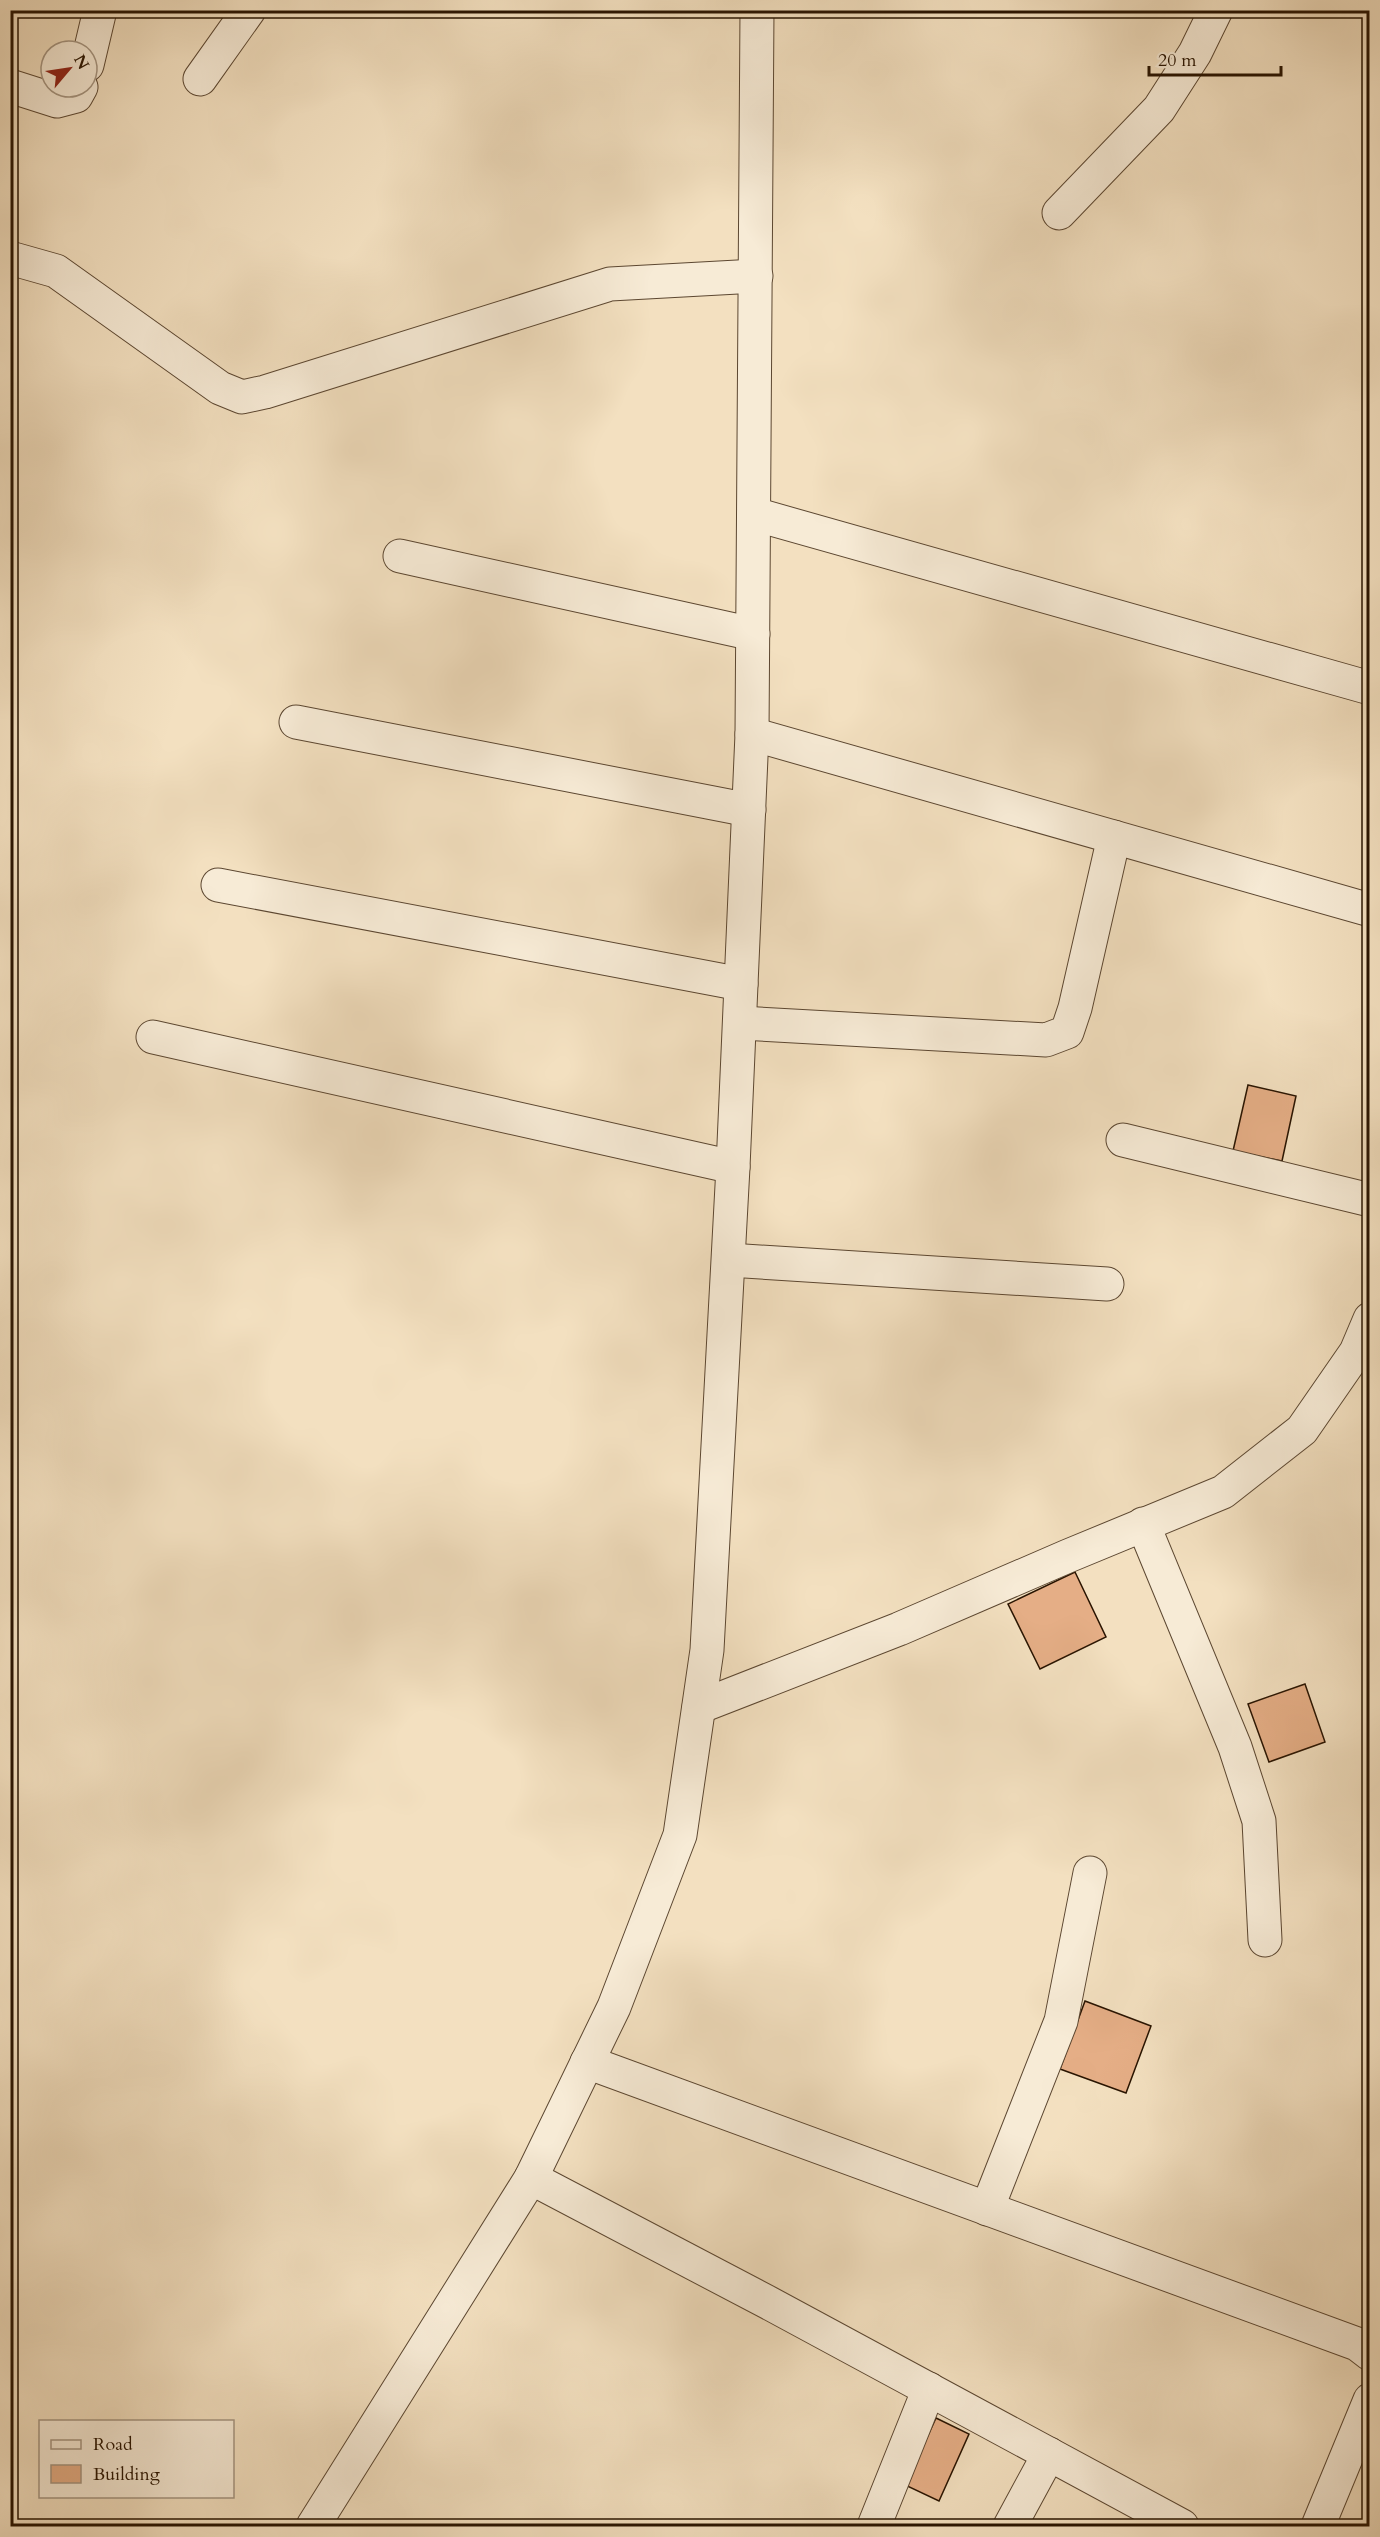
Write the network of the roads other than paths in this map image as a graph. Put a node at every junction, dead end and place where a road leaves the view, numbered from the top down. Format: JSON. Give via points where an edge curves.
{"nodes":[{"id":1,"x":100,"y":10,"type":"edge"},
{"id":2,"x":249,"y":10,"type":"edge"},
{"id":3,"x":757,"y":10,"type":"edge"},
{"id":4,"x":1216,"y":10,"type":"edge"},
{"id":5,"x":93,"y":39,"type":"edge"},
{"id":6,"x":200,"y":79,"type":"dead end"},
{"id":7,"x":10,"y":86,"type":"edge"},
{"id":8,"x":39,"y":95,"type":"edge"},
{"id":9,"x":1059,"y":213,"type":"dead end"},
{"id":10,"x":10,"y":258,"type":"edge"},
{"id":11,"x":756,"y":276,"type":"junction"},
{"id":12,"x":754,"y":514,"type":"junction"},
{"id":13,"x":400,"y":556,"type":"dead end"},
{"id":14,"x":753,"y":634,"type":"junction"},
{"id":15,"x":1370,"y":688,"type":"edge"},
{"id":16,"x":296,"y":722,"type":"dead end"},
{"id":17,"x":752,"y":734,"type":"junction"},
{"id":18,"x":749,"y":810,"type":"junction"},
{"id":19,"x":1114,"y":837,"type":"junction"},
{"id":20,"x":218,"y":885,"type":"dead end"},
{"id":21,"x":1370,"y":910,"type":"edge"},
{"id":22,"x":741,"y":984,"type":"junction"},
{"id":23,"x":740,"y":1023,"type":"junction"},
{"id":24,"x":153,"y":1037,"type":"dead end"},
{"id":25,"x":1124,"y":1140,"type":"dead end"},
{"id":26,"x":734,"y":1167,"type":"junction"},
{"id":27,"x":1370,"y":1200,"type":"edge"},
{"id":28,"x":729,"y":1260,"type":"junction"},
{"id":29,"x":1107,"y":1284,"type":"dead end"},
{"id":30,"x":1370,"y":1319,"type":"edge"},
{"id":31,"x":1143,"y":1524,"type":"junction"},
{"id":32,"x":699,"y":1707,"type":"junction"},
{"id":33,"x":1090,"y":1873,"type":"dead end"},
{"id":34,"x":1265,"y":1940,"type":"dead end"},
{"id":35,"x":587,"y":2062,"type":"junction"},
{"id":36,"x":531,"y":2178,"type":"junction"},
{"id":37,"x":987,"y":2209,"type":"junction"},
{"id":38,"x":1370,"y":2355,"type":"edge"},
{"id":39,"x":929,"y":2389,"type":"junction"},
{"id":40,"x":1370,"y":2400,"type":"edge"},
{"id":41,"x":1049,"y":2454,"type":"junction"},
{"id":42,"x":313,"y":2526,"type":"edge"},
{"id":43,"x":874,"y":2526,"type":"edge"},
{"id":44,"x":1010,"y":2526,"type":"edge"},
{"id":45,"x":1182,"y":2526,"type":"edge"},
{"id":46,"x":1318,"y":2526,"type":"edge"}],
"edges":[{"from":1,"to":5,"type":"street"},
{"from":2,"to":6,"type":"street"},
{"from":3,"to":11,"type":"street"},
{"from":4,"to":9,"type":"street","via":[[1195,53],[1159,109]]},
{"from":7,"to":8,"type":"street"},
{"from":10,"to":11,"type":"street","via":[[56,271],[220,388],[242,398],[610,284]]},
{"from":11,"to":12,"type":"street"},
{"from":12,"to":14,"type":"street"},
{"from":12,"to":15,"type":"street"},
{"from":13,"to":14,"type":"street"},
{"from":14,"to":17,"type":"street"},
{"from":16,"to":18,"type":"street"},
{"from":17,"to":18,"type":"street"},
{"from":17,"to":19,"type":"street"},
{"from":18,"to":22,"type":"street"},
{"from":19,"to":21,"type":"street"},
{"from":19,"to":23,"type":"street","via":[[1067,1032],[1046,1040]]},
{"from":20,"to":22,"type":"street"},
{"from":22,"to":23,"type":"street"},
{"from":23,"to":26,"type":"street"},
{"from":24,"to":26,"type":"street"},
{"from":25,"to":27,"type":"street"},
{"from":26,"to":28,"type":"street"},
{"from":28,"to":29,"type":"street"},
{"from":28,"to":32,"type":"street","via":[[707,1650]]},
{"from":30,"to":31,"type":"street","via":[[1356,1352],[1302,1430],[1223,1492]]},
{"from":31,"to":32,"type":"street","via":[[899,1629]]},
{"from":31,"to":34,"type":"street","via":[[1235,1748],[1259,1821]]},
{"from":32,"to":35,"type":"street","via":[[680,1835],[614,2007]]},
{"from":33,"to":37,"type":"street","via":[[1061,2020]]},
{"from":35,"to":36,"type":"street"},
{"from":35,"to":37,"type":"street"},
{"from":36,"to":39,"type":"street"},
{"from":36,"to":42,"type":"street"},
{"from":37,"to":38,"type":"street","via":[[1357,2344]]},
{"from":39,"to":41,"type":"street"},
{"from":39,"to":43,"type":"street"},
{"from":40,"to":46,"type":"street"},
{"from":41,"to":44,"type":"street"},
{"from":41,"to":45,"type":"street"}]}
